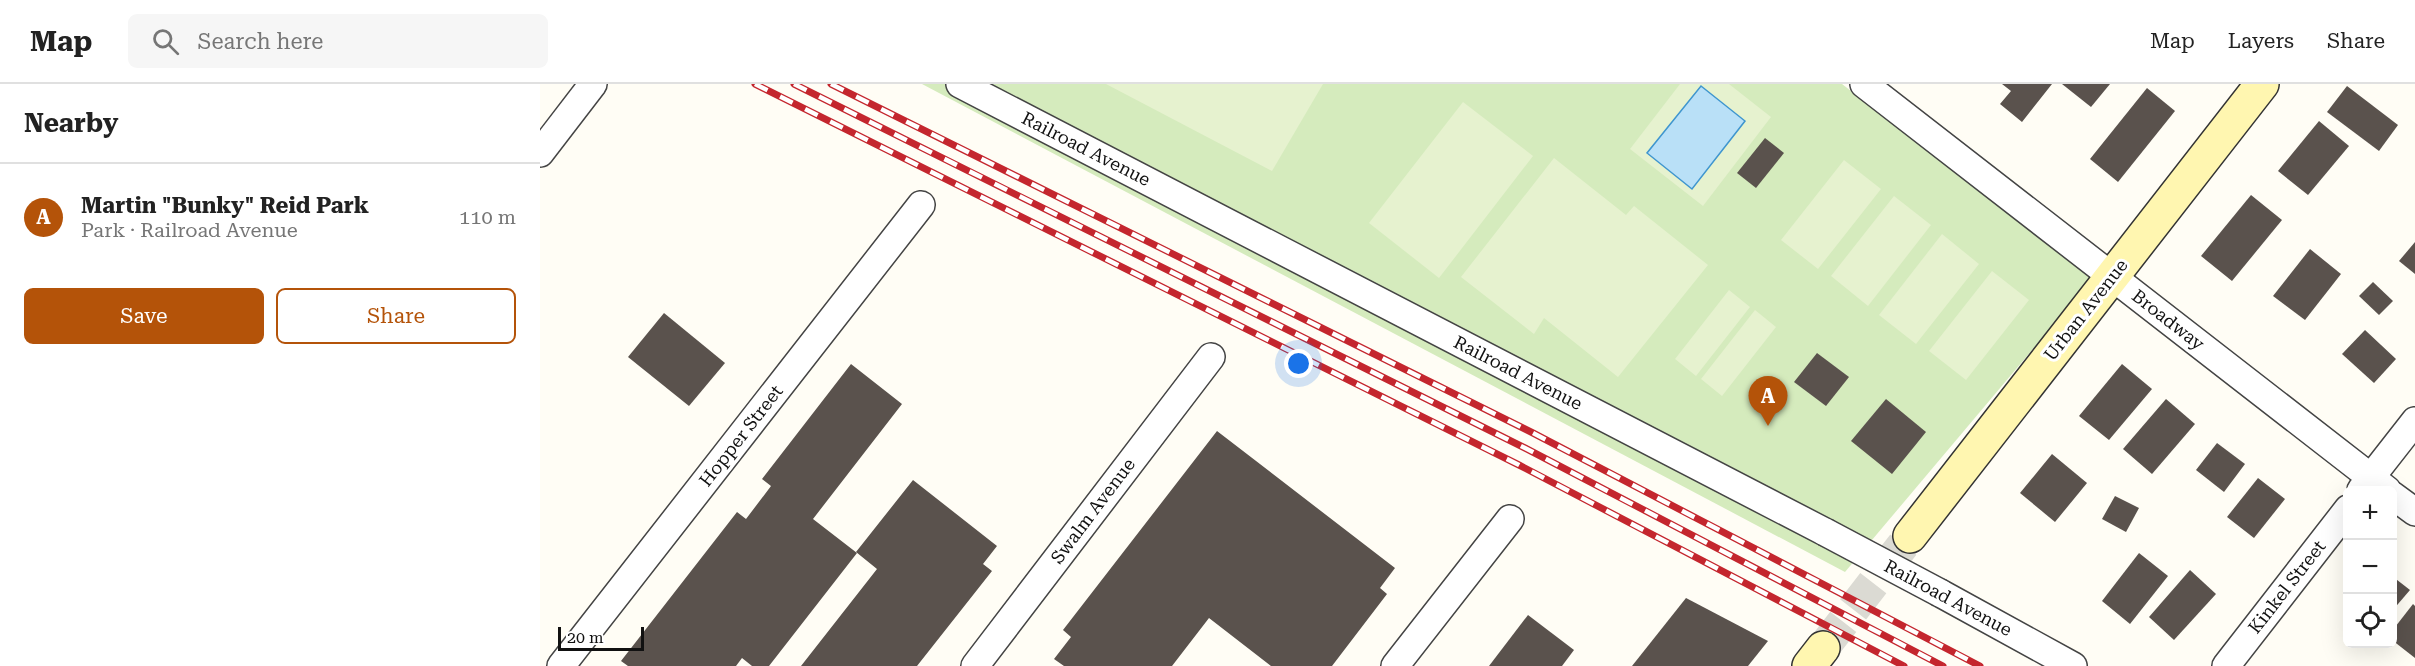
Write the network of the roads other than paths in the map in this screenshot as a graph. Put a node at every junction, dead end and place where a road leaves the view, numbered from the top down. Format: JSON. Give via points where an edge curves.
{"nodes":[{"id":1,"x":593,"y":84,"type":"edge"},
{"id":2,"x":960,"y":84,"type":"edge"},
{"id":3,"x":1864,"y":84,"type":"edge"},
{"id":4,"x":2262,"y":84,"type":"edge"},
{"id":5,"x":540,"y":153,"type":"edge"},
{"id":6,"x":921,"y":206,"type":"dead end"},
{"id":7,"x":2112,"y":277,"type":"junction"},
{"id":8,"x":1211,"y":357,"type":"dead end"},
{"id":9,"x":2415,"y":421,"type":"edge"},
{"id":10,"x":2373,"y":486,"type":"edge"},
{"id":11,"x":2397,"y":499,"type":"edge"},
{"id":12,"x":2415,"y":512,"type":"edge"},
{"id":13,"x":2343,"y":514,"type":"edge"},
{"id":14,"x":1510,"y":519,"type":"dead end"},
{"id":15,"x":1910,"y":536,"type":"tunnel mouth"},
{"id":16,"x":561,"y":666,"type":"edge"},
{"id":17,"x":975,"y":666,"type":"edge"},
{"id":18,"x":1395,"y":666,"type":"edge"},
{"id":19,"x":2073,"y":666,"type":"edge"},
{"id":20,"x":2226,"y":666,"type":"edge"}],
"edges":[{"from":1,"to":5,"type":"street"},
{"from":2,"to":19,"type":"street","name":"Railroad Avenue","bridge":true,"via":[[1825,532]]},
{"from":3,"to":7,"type":"street","name":"Broadway"},
{"from":4,"to":7,"type":"street","name":"Urban Avenue"},
{"from":6,"to":16,"type":"street","name":"Hopper Street"},
{"from":7,"to":10,"type":"street","name":"Broadway"},
{"from":7,"to":15,"type":"street","name":"Urban Avenue"},
{"from":8,"to":17,"type":"street","name":"Swalm Avenue"},
{"from":9,"to":10,"type":"street"},
{"from":11,"to":12,"type":"street"},
{"from":13,"to":20,"type":"street","name":"Kinkel Street"},
{"from":14,"to":18,"type":"street"}]}
